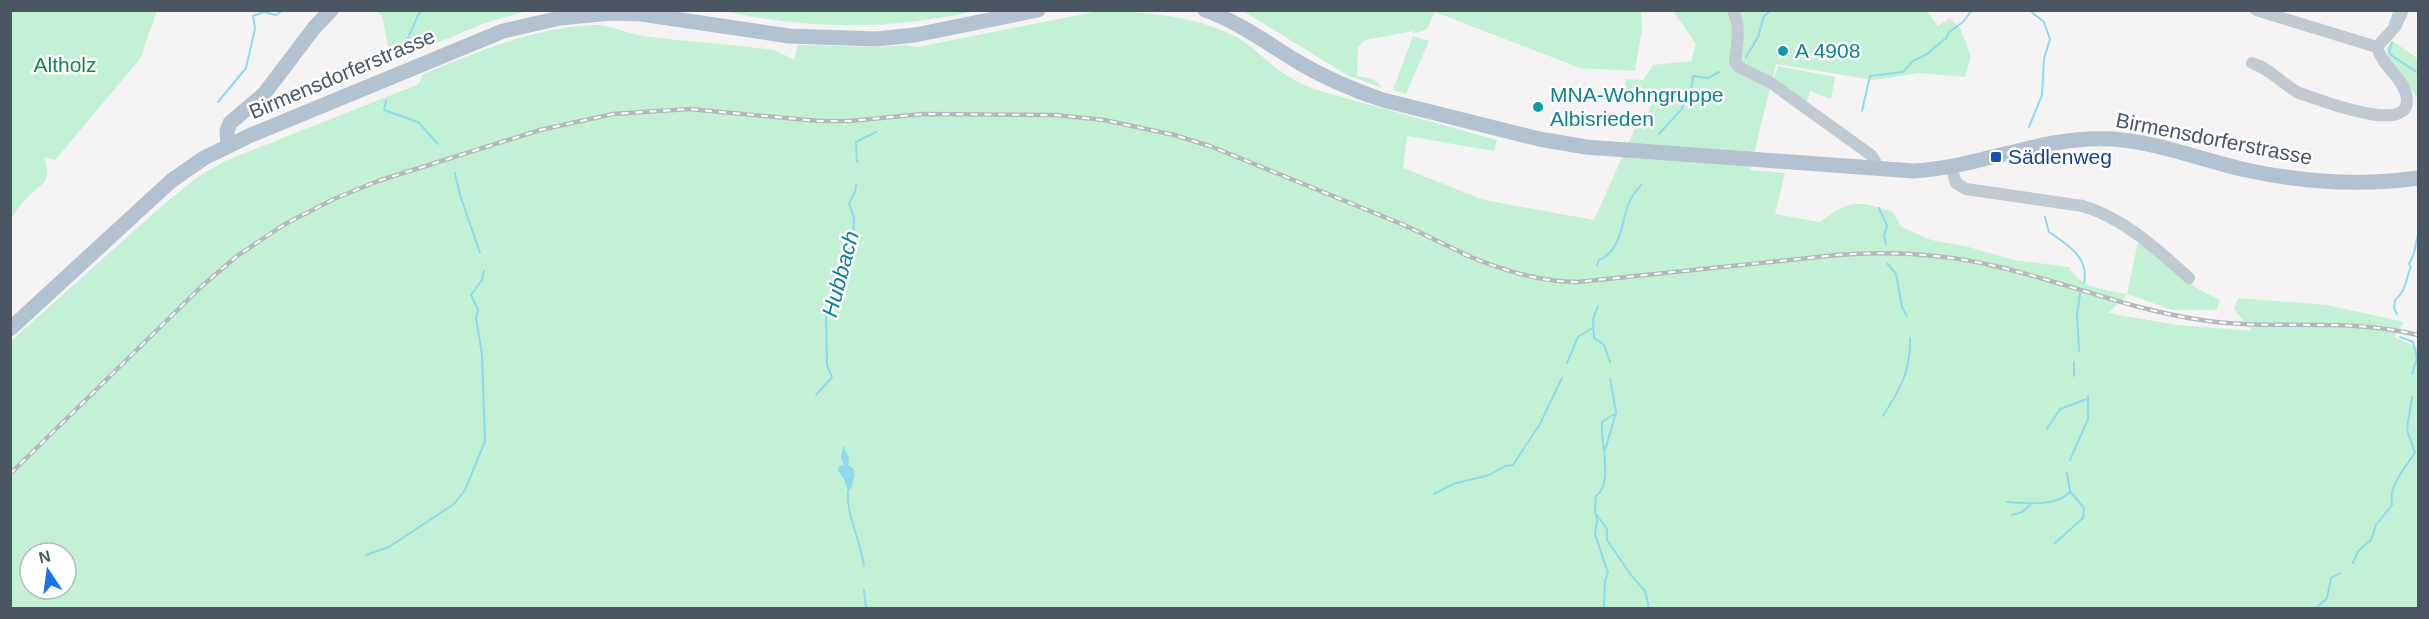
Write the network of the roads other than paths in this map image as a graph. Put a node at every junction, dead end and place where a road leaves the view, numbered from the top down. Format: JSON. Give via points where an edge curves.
{"nodes":[{"id":1,"x":331,"y":10,"type":"edge"},
{"id":2,"x":1038,"y":10,"type":"edge"},
{"id":3,"x":1205,"y":10,"type":"edge"},
{"id":4,"x":1733,"y":10,"type":"edge"},
{"id":5,"x":2256,"y":10,"type":"edge"},
{"id":6,"x":2403,"y":10,"type":"edge"},
{"id":7,"x":2377,"y":47,"type":"junction"},
{"id":8,"x":2252,"y":63,"type":"dead end"},
{"id":9,"x":228,"y":145,"type":"junction"},
{"id":10,"x":1951,"y":167,"type":"junction"},
{"id":11,"x":1875,"y":169,"type":"junction"},
{"id":12,"x":2418,"y":178,"type":"edge"},
{"id":13,"x":2189,"y":278,"type":"dead end"},
{"id":14,"x":10,"y":329,"type":"edge"}],
"edges":[{"from":1,"to":9,"type":"main road","via":[[264,94],[230,123]]},
{"from":2,"to":9,"type":"main road","name":"Birmensdorferstrasse","via":[[876,39],[789,36],[641,14],[560,18],[477,40]]},
{"from":3,"to":11,"type":"main road","name":"Birmensdorferstrasse","via":[[1356,91],[1539,139],[1586,147]]},
{"from":4,"to":11,"type":"street","via":[[1738,35],[1735,62],[1739,67],[1771,83],[1871,155]]},
{"from":5,"to":7,"type":"street"},
{"from":6,"to":7,"type":"street","via":[[2395,27]]},
{"from":7,"to":8,"type":"street","via":[[2381,60],[2407,97],[2405,107],[2390,116],[2372,115],[2299,93],[2266,68]]},
{"from":9,"to":14,"type":"main road","name":"Birmensdorferstrasse","via":[[171,181]]},
{"from":10,"to":11,"type":"main road","name":"Birmensdorferstrasse","via":[[1914,171]]},
{"from":10,"to":12,"type":"main road","name":"Birmensdorferstrasse","via":[[2053,143],[2104,139],[2142,143],[2283,177],[2349,182]]},
{"from":10,"to":13,"type":"street","via":[[1956,183],[1966,189],[2095,210],[2140,236]]}]}
